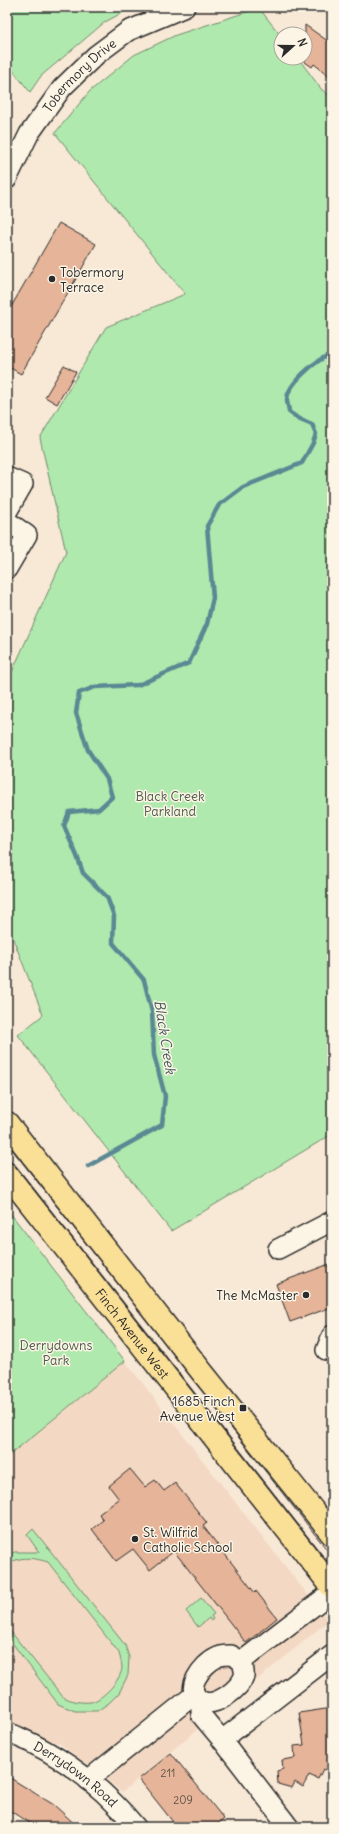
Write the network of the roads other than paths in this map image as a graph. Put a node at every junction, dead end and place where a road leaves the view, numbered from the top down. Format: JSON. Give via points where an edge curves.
{"nodes":[{"id":1,"x":185,"y":7,"type":"edge"},
{"id":2,"x":7,"y":179,"type":"edge"},
{"id":3,"x":7,"y":476,"type":"edge"},
{"id":4,"x":7,"y":512,"type":"edge"},
{"id":5,"x":7,"y":521,"type":"edge"},
{"id":6,"x":7,"y":569,"type":"edge"},
{"id":7,"x":7,"y":1122,"type":"edge"},
{"id":8,"x":7,"y":1174,"type":"edge"},
{"id":9,"x":332,"y":1221,"type":"edge"},
{"id":10,"x":278,"y":1249,"type":"dead end"},
{"id":11,"x":332,"y":1335,"type":"edge"},
{"id":12,"x":332,"y":1349,"type":"edge"},
{"id":13,"x":332,"y":1534,"type":"edge"},
{"id":14,"x":332,"y":1587,"type":"edge"},
{"id":15,"x":332,"y":1592,"type":"edge"},
{"id":16,"x":332,"y":1655,"type":"edge"},
{"id":17,"x":242,"y":1661,"type":"junction"},
{"id":18,"x":198,"y":1697,"type":"junction"},
{"id":19,"x":7,"y":1732,"type":"edge"},
{"id":20,"x":222,"y":1740,"type":"junction"},
{"id":21,"x":88,"y":1780,"type":"junction"},
{"id":22,"x":136,"y":1827,"type":"edge"},
{"id":23,"x":290,"y":1827,"type":"edge"}],
"edges":[{"from":1,"to":2,"type":"street","name":"Tobermory Drive","via":[[128,31],[96,55],[62,88],[32,130]]},
{"from":3,"to":4,"type":"street","via":[[23,484]]},
{"from":5,"to":6,"type":"street","via":[[26,534]]},
{"from":7,"to":13,"type":"main road"},
{"from":8,"to":14,"type":"main road","name":"Finch Avenue West"},
{"from":9,"to":10,"type":"street"},
{"from":11,"to":12,"type":"street","via":[[326,1350]]},
{"from":15,"to":17,"type":"street"},
{"from":16,"to":20,"type":"street"},
{"from":17,"to":18,"type":"street","via":[[244,1674],[240,1684],[226,1696],[208,1703]]},
{"from":17,"to":18,"type":"street","via":[[231,1655],[217,1657],[203,1667],[194,1681]]},
{"from":18,"to":20,"type":"street","via":[[201,1714]]},
{"from":18,"to":21,"type":"street"},
{"from":19,"to":21,"type":"street","name":"Derrydown Road","via":[[62,1760]]},
{"from":20,"to":23,"type":"street"},
{"from":21,"to":22,"type":"street","name":"Derrydown Road"}]}
